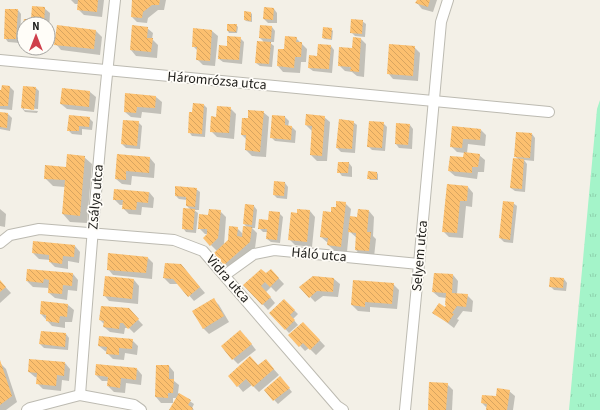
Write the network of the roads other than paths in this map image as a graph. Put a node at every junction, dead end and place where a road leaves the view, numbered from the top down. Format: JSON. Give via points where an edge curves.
{"nodes":[{"id":1,"x":115,"y":0,"type":"edge"},
{"id":2,"x":448,"y":0,"type":"edge"},
{"id":3,"x":0,"y":60,"type":"edge"},
{"id":4,"x":107,"y":70,"type":"junction"},
{"id":5,"x":433,"y":101,"type":"junction"},
{"id":6,"x":549,"y":112,"type":"dead end"},
{"id":7,"x":92,"y":233,"type":"junction"},
{"id":8,"x":0,"y":243,"type":"edge"},
{"id":9,"x":419,"y":264,"type":"junction"},
{"id":10,"x":225,"y":275,"type":"junction"},
{"id":11,"x":80,"y":395,"type":"junction"},
{"id":12,"x":27,"y":410,"type":"edge"},
{"id":13,"x":141,"y":410,"type":"edge"},
{"id":14,"x":343,"y":410,"type":"edge"},
{"id":15,"x":405,"y":410,"type":"edge"}],
"edges":[{"from":1,"to":4,"type":"street","name":"Zsálya utca"},
{"from":2,"to":5,"type":"street","name":"Selyem utca","via":[[441,22]]},
{"from":3,"to":4,"type":"street","name":"Háromrózsa utca"},
{"from":4,"to":5,"type":"street","name":"Háromrózsa utca"},
{"from":4,"to":7,"type":"street","name":"Zsálya utca"},
{"from":5,"to":6,"type":"street"},
{"from":5,"to":9,"type":"street","name":"Selyem utca"},
{"from":7,"to":8,"type":"street","name":"Vidra utca","via":[[39,229],[10,235]]},
{"from":7,"to":10,"type":"street","name":"Vidra utca","via":[[174,240],[203,251]]},
{"from":7,"to":11,"type":"street","name":"Zsálya utca"},
{"from":9,"to":10,"type":"street","name":"Háló utca","via":[[274,250],[254,254]]},
{"from":9,"to":15,"type":"street","name":"Selyem utca"},
{"from":10,"to":14,"type":"street","name":"Vidra utca"},
{"from":11,"to":12,"type":"street"},
{"from":11,"to":13,"type":"street","via":[[134,405]]}]}
